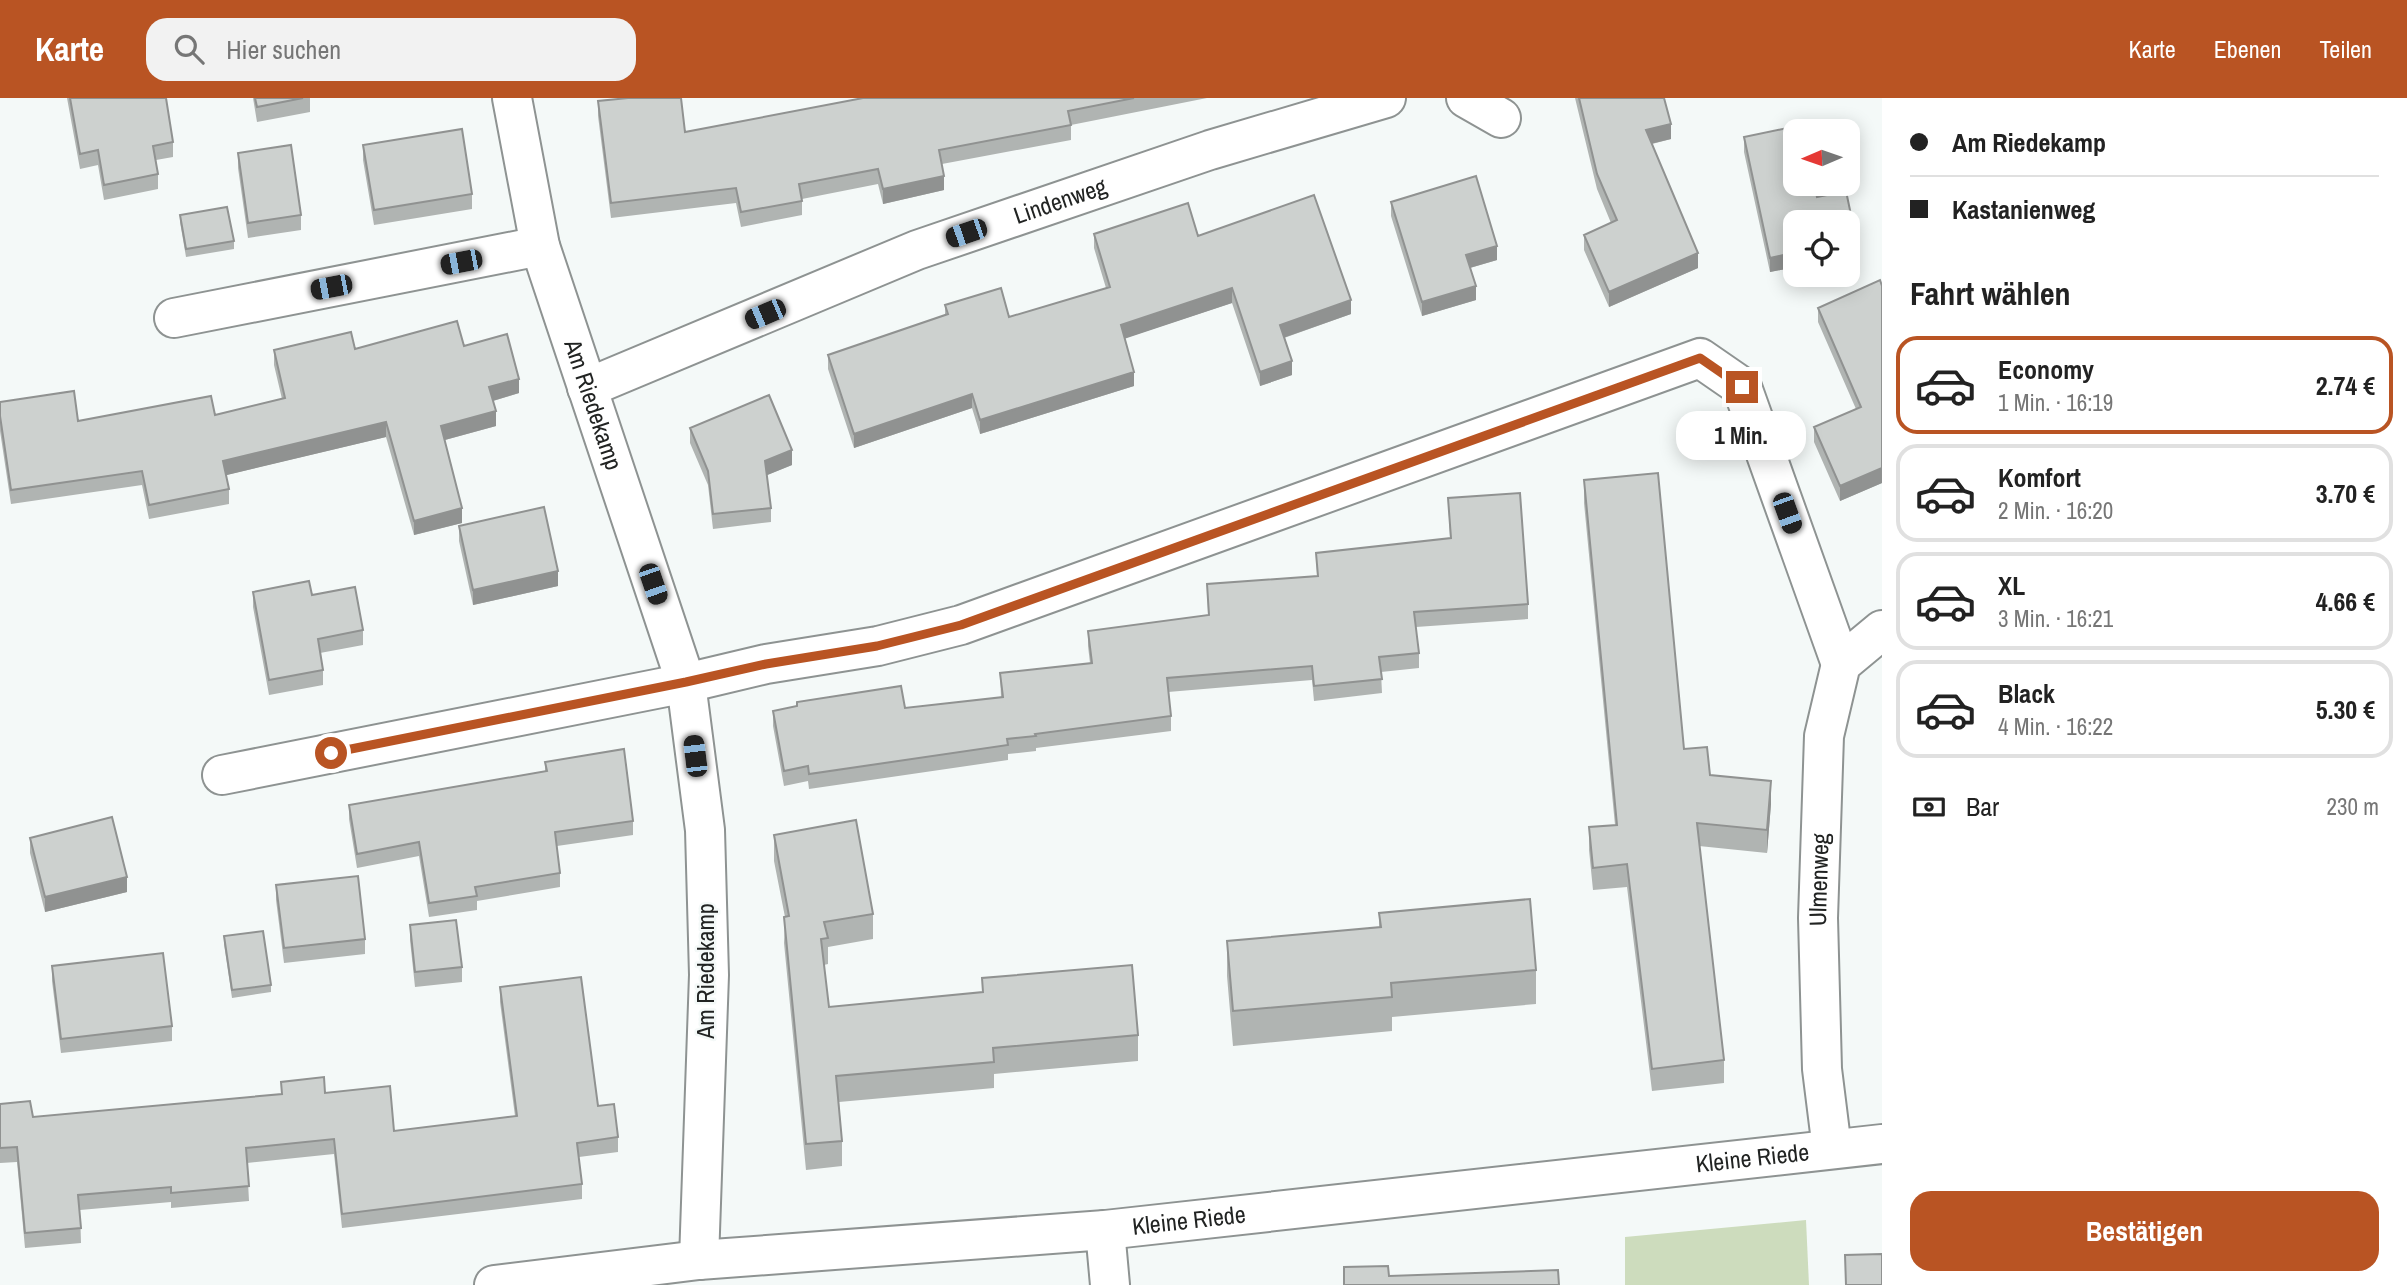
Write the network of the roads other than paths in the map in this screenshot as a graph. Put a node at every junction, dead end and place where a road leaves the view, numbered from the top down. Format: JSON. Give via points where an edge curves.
{"nodes":[{"id":1,"x":512,"y":98,"type":"edge"},
{"id":2,"x":1386,"y":98,"type":"edge"},
{"id":3,"x":1466,"y":98,"type":"edge"},
{"id":4,"x":1501,"y":118,"type":"dead end"},
{"id":5,"x":540,"y":246,"type":"junction"},
{"id":6,"x":174,"y":318,"type":"dead end"},
{"id":7,"x":587,"y":388,"type":"junction"},
{"id":8,"x":1882,"y":630,"type":"edge"},
{"id":9,"x":1841,"y":664,"type":"junction"},
{"id":10,"x":686,"y":682,"type":"junction"},
{"id":11,"x":222,"y":775,"type":"dead end"},
{"id":12,"x":1882,"y":1144,"type":"edge"},
{"id":13,"x":1832,"y":1149,"type":"junction"},
{"id":14,"x":1105,"y":1230,"type":"junction"},
{"id":15,"x":685,"y":1270,"type":"edge"},
{"id":16,"x":494,"y":1285,"type":"edge"},
{"id":17,"x":1110,"y":1285,"type":"edge"}],
"edges":[{"from":1,"to":5,"type":"street","name":"Am Riedekamp"},
{"from":2,"to":7,"type":"street","name":"Lindenweg","via":[[1210,150],[917,250]]},
{"from":3,"to":4,"type":"street"},
{"from":5,"to":6,"type":"street"},
{"from":5,"to":7,"type":"street","name":"Am Riedekamp"},
{"from":7,"to":10,"type":"street","name":"Am Riedekamp"},
{"from":8,"to":9,"type":"street"},
{"from":9,"to":10,"type":"street","via":[[1742,387],[1700,358],[961,625],[877,646]]},
{"from":9,"to":13,"type":"street","name":"Ulmenweg","via":[[1824,736],[1818,918],[1822,1069]]},
{"from":10,"to":11,"type":"street"},
{"from":10,"to":15,"type":"street","name":"Am Riedekamp","via":[[705,830],[709,975]]},
{"from":12,"to":13,"type":"street","name":"Kleine Riede"},
{"from":13,"to":14,"type":"street","name":"Kleine Riede"},
{"from":14,"to":15,"type":"street","name":"Kleine Riede"},
{"from":14,"to":17,"type":"street"},
{"from":15,"to":16,"type":"street","name":"Kleine Riede"}]}
